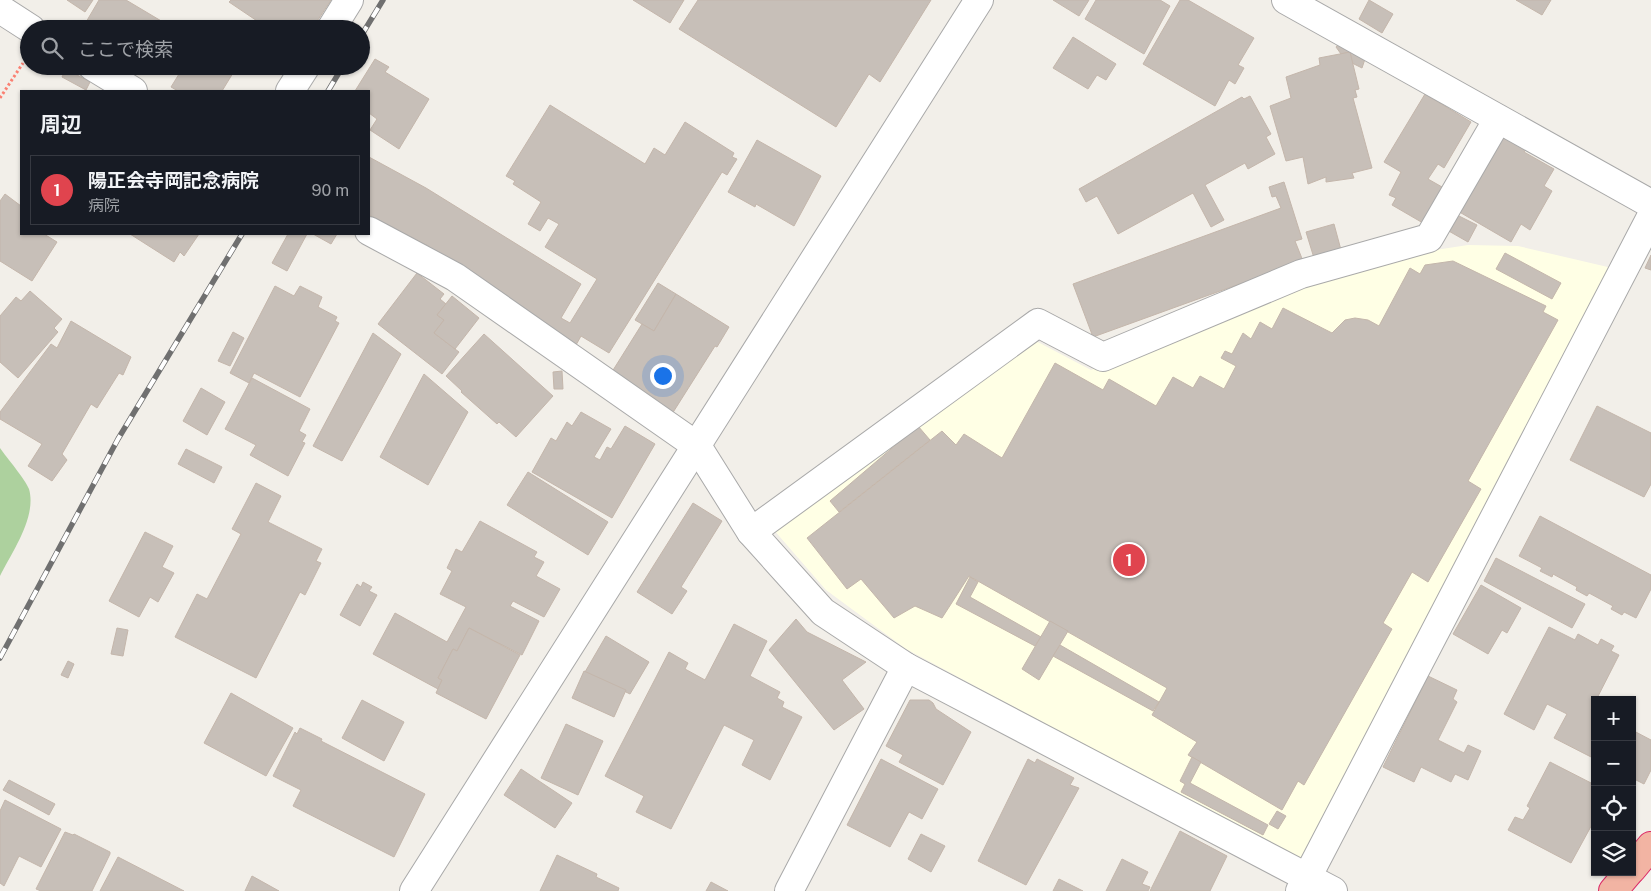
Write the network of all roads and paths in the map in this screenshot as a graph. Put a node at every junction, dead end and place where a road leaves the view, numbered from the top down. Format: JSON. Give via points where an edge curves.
{"nodes":[{"id":1,"x":349,"y":0,"type":"edge"},
{"id":2,"x":979,"y":0,"type":"edge"},
{"id":3,"x":1286,"y":0,"type":"edge"},
{"id":4,"x":0,"y":10,"type":"edge"},
{"id":5,"x":336,"y":20,"type":"edge"},
{"id":6,"x":20,"y":22,"type":"edge"},
{"id":7,"x":20,"y":69,"type":"edge"},
{"id":8,"x":107,"y":75,"type":"edge"},
{"id":9,"x":300,"y":75,"type":"edge"},
{"id":10,"x":131,"y":90,"type":"edge"},
{"id":11,"x":291,"y":90,"type":"edge"},
{"id":12,"x":0,"y":98,"type":"edge"},
{"id":13,"x":1498,"y":119,"type":"junction"},
{"id":14,"x":1651,"y":204,"type":"edge"},
{"id":15,"x":1651,"y":217,"type":"edge"},
{"id":16,"x":370,"y":231,"type":"edge"},
{"id":17,"x":697,"y":446,"type":"junction"},
{"id":18,"x":751,"y":532,"type":"junction"},
{"id":19,"x":906,"y":667,"type":"junction"},
{"id":20,"x":1651,"y":846,"type":"edge"},
{"id":21,"x":1636,"y":864,"type":"edge"},
{"id":22,"x":1626,"y":876,"type":"edge"},
{"id":23,"x":1303,"y":884,"type":"edge"},
{"id":24,"x":414,"y":891,"type":"edge"},
{"id":25,"x":789,"y":891,"type":"edge"},
{"id":26,"x":1333,"y":891,"type":"edge"},
{"id":27,"x":1613,"y":891,"type":"edge"}],
"edges":[{"from":1,"to":5,"type":"street"},
{"from":2,"to":17,"type":"street"},
{"from":3,"to":13,"type":"street"},
{"from":4,"to":6,"type":"street"},
{"from":7,"to":12,"type":"path"},
{"from":8,"to":10,"type":"street"},
{"from":9,"to":11,"type":"street"},
{"from":13,"to":14,"type":"street"},
{"from":13,"to":18,"type":"street","via":[[1429,238],[1301,274],[1104,357],[1038,323]]},
{"from":15,"to":23,"type":"street"},
{"from":16,"to":17,"type":"street","via":[[454,277]]},
{"from":17,"to":18,"type":"street"},
{"from":17,"to":24,"type":"street"},
{"from":18,"to":19,"type":"street","via":[[823,612]]},
{"from":19,"to":23,"type":"street"},
{"from":19,"to":25,"type":"street"},
{"from":20,"to":21,"type":"highway"},
{"from":22,"to":27,"type":"highway"},
{"from":23,"to":26,"type":"street"}]}
